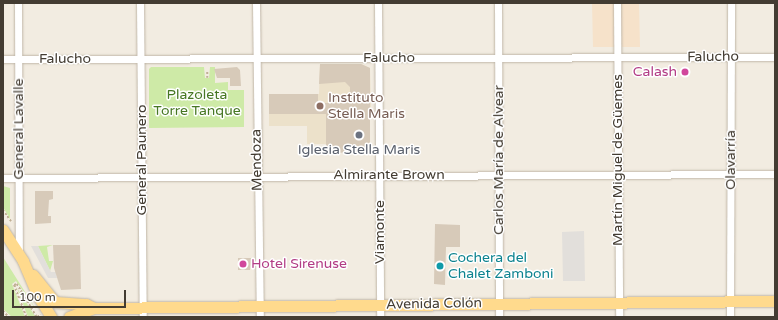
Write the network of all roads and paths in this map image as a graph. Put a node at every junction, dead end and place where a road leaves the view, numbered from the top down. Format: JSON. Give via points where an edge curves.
{"nodes":[{"id":1,"x":18,"y":3,"type":"edge"},
{"id":2,"x":140,"y":3,"type":"edge"},
{"id":3,"x":256,"y":3,"type":"edge"},
{"id":4,"x":378,"y":3,"type":"edge"},
{"id":5,"x":498,"y":3,"type":"edge"},
{"id":6,"x":617,"y":3,"type":"edge"},
{"id":7,"x":731,"y":3,"type":"edge"},
{"id":8,"x":731,"y":57,"type":"junction"},
{"id":9,"x":775,"y":57,"type":"edge"},
{"id":10,"x":141,"y":58,"type":"junction"},
{"id":11,"x":256,"y":58,"type":"junction"},
{"id":12,"x":378,"y":58,"type":"junction"},
{"id":13,"x":617,"y":58,"type":"junction"},
{"id":14,"x":3,"y":59,"type":"edge"},
{"id":15,"x":18,"y":59,"type":"junction"},
{"id":16,"x":498,"y":59,"type":"junction"},
{"id":17,"x":207,"y":72,"type":"dead end"},
{"id":18,"x":207,"y":78,"type":"dead end"},
{"id":19,"x":499,"y":174,"type":"junction"},
{"id":20,"x":775,"y":174,"type":"edge"},
{"id":21,"x":379,"y":175,"type":"junction"},
{"id":22,"x":618,"y":175,"type":"junction"},
{"id":23,"x":731,"y":175,"type":"junction"},
{"id":24,"x":257,"y":176,"type":"junction"},
{"id":25,"x":142,"y":177,"type":"junction"},
{"id":26,"x":3,"y":178,"type":"edge"},
{"id":27,"x":19,"y":178,"type":"junction"},
{"id":28,"x":3,"y":210,"type":"edge"},
{"id":29,"x":12,"y":213,"type":"dead end"},
{"id":30,"x":3,"y":230,"type":"edge"},
{"id":31,"x":21,"y":258,"type":"junction"},
{"id":32,"x":775,"y":301,"type":"edge"},
{"id":33,"x":619,"y":302,"type":"junction"},
{"id":34,"x":730,"y":302,"type":"junction"},
{"id":35,"x":499,"y":303,"type":"junction"},
{"id":36,"x":380,"y":305,"type":"junction"},
{"id":37,"x":94,"y":308,"type":"junction"},
{"id":38,"x":260,"y":311,"type":"edge"},
{"id":39,"x":4,"y":312,"type":"edge"},
{"id":40,"x":143,"y":312,"type":"edge"},
{"id":41,"x":46,"y":315,"type":"edge"},
{"id":42,"x":8,"y":317,"type":"edge"},
{"id":43,"x":26,"y":317,"type":"edge"},
{"id":44,"x":69,"y":317,"type":"edge"},
{"id":45,"x":380,"y":317,"type":"edge"},
{"id":46,"x":499,"y":317,"type":"edge"},
{"id":47,"x":619,"y":317,"type":"edge"},
{"id":48,"x":730,"y":317,"type":"edge"}],
"edges":[{"from":1,"to":15,"type":"street","name":"General Lavalle"},
{"from":2,"to":10,"type":"street","name":"General Paunero"},
{"from":3,"to":11,"type":"street","name":"Mendoza"},
{"from":4,"to":12,"type":"street","name":"Viamonte"},
{"from":5,"to":16,"type":"street","name":"Carlos María de Alvear"},
{"from":6,"to":13,"type":"street","name":"Martín Miguel de Güemes"},
{"from":7,"to":8,"type":"street","name":"Olavarría"},
{"from":8,"to":9,"type":"street","name":"Falucho"},
{"from":8,"to":13,"type":"street","name":"Falucho"},
{"from":8,"to":23,"type":"street","name":"Olavarría"},
{"from":10,"to":11,"type":"street","name":"Falucho"},
{"from":10,"to":15,"type":"street","name":"Falucho"},
{"from":10,"to":25,"type":"street","name":"General Paunero"},
{"from":11,"to":12,"type":"street","name":"Falucho"},
{"from":11,"to":24,"type":"street","name":"Mendoza"},
{"from":12,"to":16,"type":"street","name":"Falucho"},
{"from":12,"to":21,"type":"street","name":"Viamonte"},
{"from":13,"to":16,"type":"street","name":"Falucho"},
{"from":13,"to":22,"type":"street","name":"Martín Miguel de Güemes"},
{"from":14,"to":15,"type":"street","name":"Falucho"},
{"from":15,"to":27,"type":"street","name":"General Lavalle"},
{"from":16,"to":19,"type":"street","name":"Carlos María de Alvear"},
{"from":17,"to":18,"type":"path"},
{"from":19,"to":21,"type":"street","name":"Almirante Brown"},
{"from":19,"to":22,"type":"street","name":"Almirante Brown"},
{"from":19,"to":35,"type":"street","name":"Carlos María de Alvear"},
{"from":20,"to":23,"type":"street","name":"Almirante Brown"},
{"from":21,"to":24,"type":"street","name":"Almirante Brown"},
{"from":21,"to":36,"type":"street","name":"Viamonte"},
{"from":22,"to":23,"type":"street","name":"Almirante Brown"},
{"from":22,"to":33,"type":"street","name":"Martín Miguel de Güemes"},
{"from":23,"to":34,"type":"street","name":"Olavarría"},
{"from":24,"to":25,"type":"street","name":"Almirante Brown"},
{"from":24,"to":38,"type":"street","name":"Mendoza"},
{"from":25,"to":27,"type":"street","name":"Almirante Brown"},
{"from":25,"to":40,"type":"street","name":"General Paunero"},
{"from":26,"to":27,"type":"street","name":"Almirante Brown"},
{"from":27,"to":31,"type":"street","name":"General Lavalle"},
{"from":28,"to":29,"type":"path","via":[[10,221]]},
{"from":30,"to":31,"type":"main road"},
{"from":31,"to":37,"type":"main road","via":[[55,302],[86,304]]},
{"from":31,"to":41,"type":"main road"},
{"from":32,"to":34,"type":"main road","name":"Avenida Colón"},
{"from":33,"to":34,"type":"main road","name":"Avenida Colón"},
{"from":33,"to":35,"type":"main road","name":"Avenida Colón"},
{"from":33,"to":47,"type":"street","name":"Martín Miguel de Güemes"},
{"from":34,"to":48,"type":"street","name":"Olavarría"},
{"from":35,"to":36,"type":"main road","name":"Avenida Colón"},
{"from":35,"to":46,"type":"street","name":"Carlos María de Alvear"},
{"from":36,"to":38,"type":"main road","name":"Avenida Colón"},
{"from":36,"to":45,"type":"street","name":"Viamonte"},
{"from":37,"to":40,"type":"main road","name":"Avenida Colón"},
{"from":37,"to":44,"type":"main road"},
{"from":38,"to":40,"type":"main road","name":"Avenida Colón"},
{"from":39,"to":42,"type":"path"},
{"from":41,"to":43,"type":"path","via":[[37,317],[17,284],[14,285]]}]}
